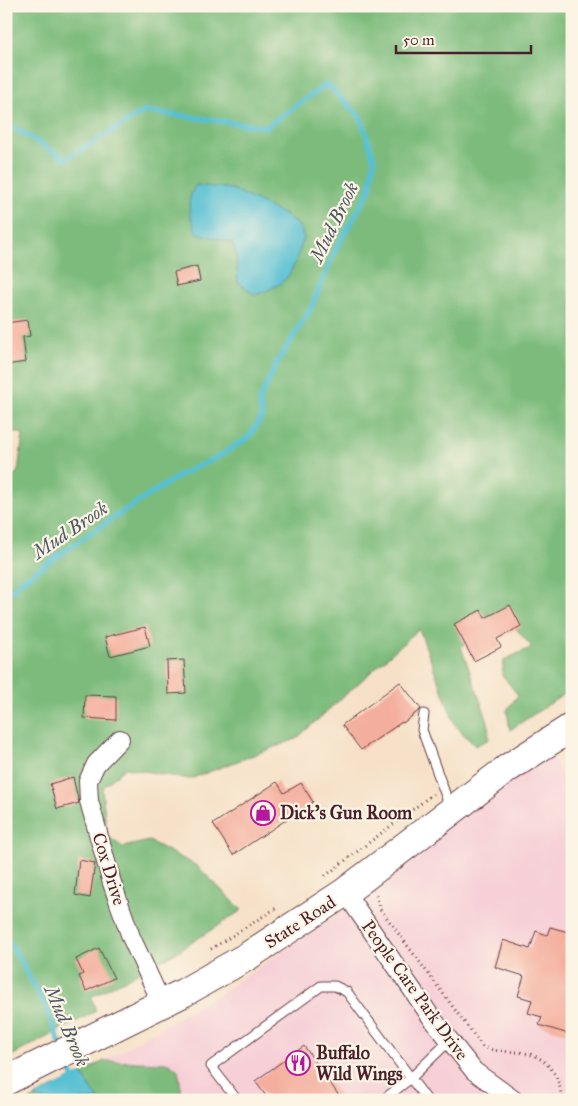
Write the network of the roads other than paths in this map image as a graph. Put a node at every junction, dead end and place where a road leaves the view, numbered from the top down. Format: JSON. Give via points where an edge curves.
{"nodes":[{"id":1,"x":424,"y":714,"type":"dead end"},
{"id":2,"x":572,"y":727,"type":"edge"},
{"id":3,"x":120,"y":739,"type":"dead end"},
{"id":4,"x":452,"y":812,"type":"junction"},
{"id":5,"x":345,"y":892,"type":"junction"},
{"id":6,"x":162,"y":1004,"type":"junction"},
{"id":7,"x":450,"y":1040,"type":"junction"},
{"id":8,"x":12,"y":1078,"type":"edge"},
{"id":9,"x":411,"y":1078,"type":"junction"},
{"id":10,"x":237,"y":1100,"type":"edge"},
{"id":11,"x":383,"y":1100,"type":"edge"},
{"id":12,"x":427,"y":1100,"type":"edge"},
{"id":13,"x":514,"y":1100,"type":"edge"}],
"edges":[{"from":1,"to":4,"type":"lane","via":[[422,730]]},
{"from":2,"to":4,"type":"main road","name":"State Road","via":[[508,768]]},
{"from":3,"to":6,"type":"street","name":"Cox Drive","via":[[96,764],[88,781],[89,801],[112,884],[131,937]]},
{"from":4,"to":5,"type":"main road","name":"State Road"},
{"from":5,"to":6,"type":"main road","name":"State Road","via":[[248,956]]},
{"from":5,"to":7,"type":"street","name":"People Care Park Drive"},
{"from":6,"to":8,"type":"main road","name":"State Road"},
{"from":7,"to":9,"type":"lane"},
{"from":7,"to":13,"type":"street","name":"People Care Park Drive","via":[[474,1071]]},
{"from":9,"to":10,"type":"lane","via":[[347,992],[334,986],[321,986],[211,1066]]},
{"from":9,"to":11,"type":"lane"},
{"from":9,"to":12,"type":"lane"}]}
